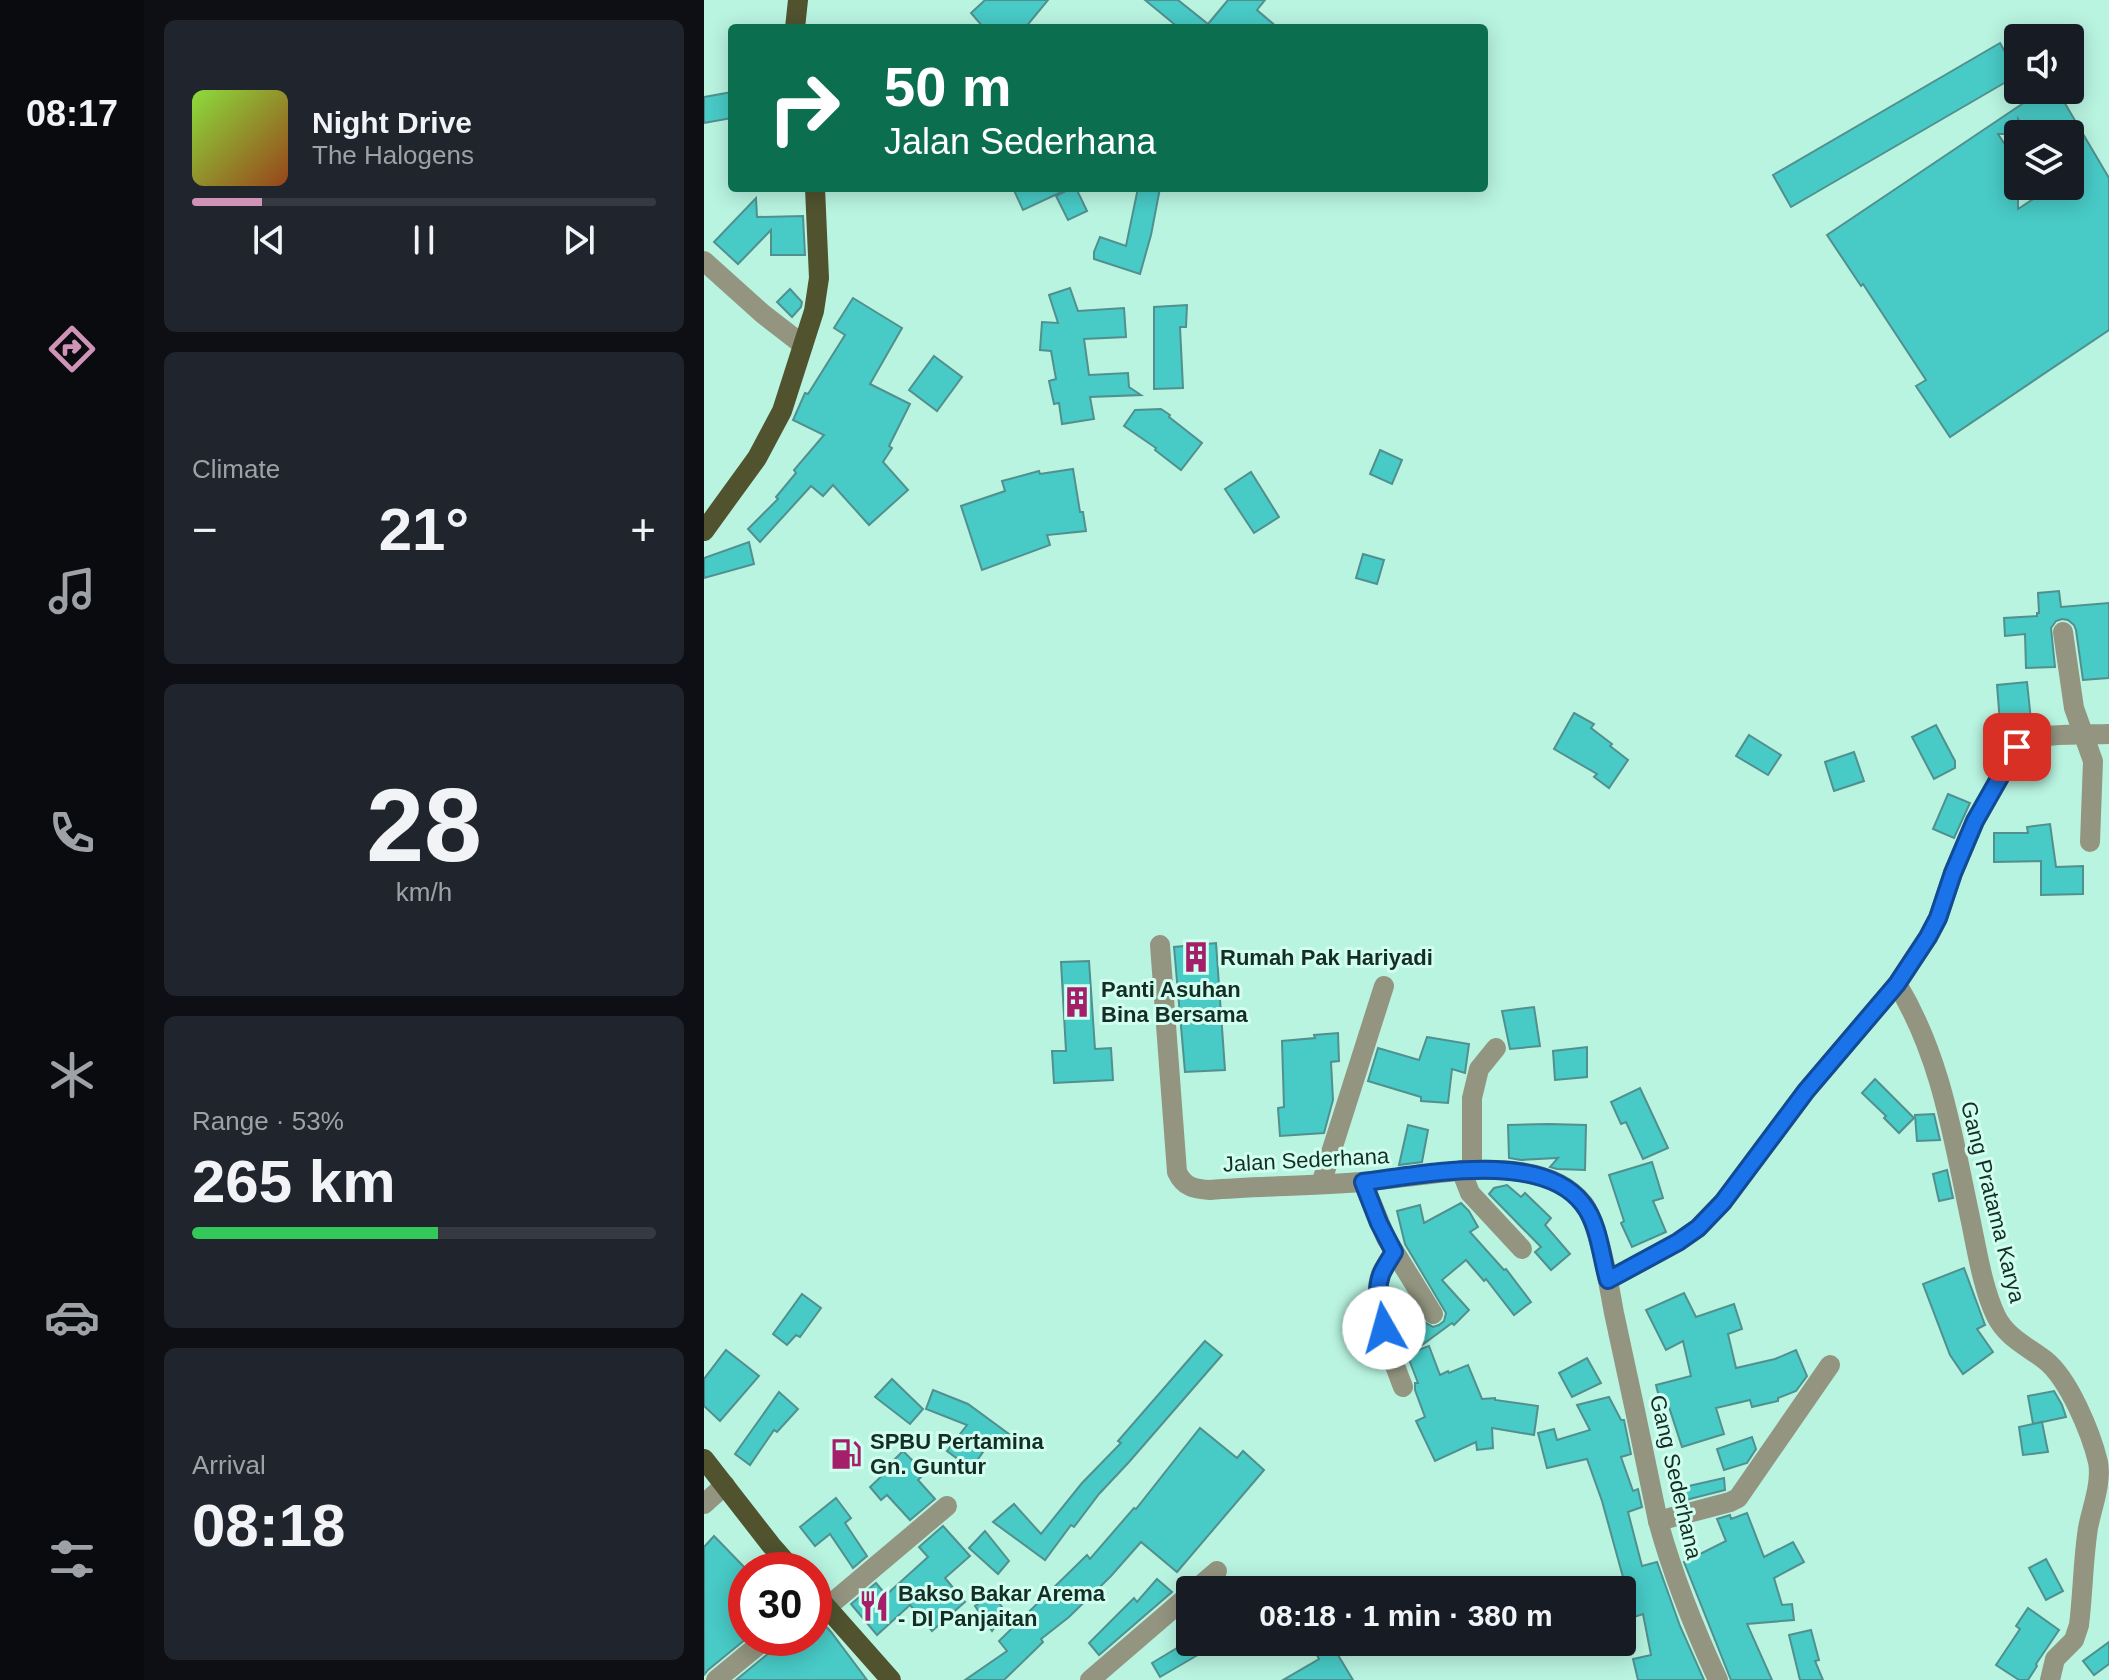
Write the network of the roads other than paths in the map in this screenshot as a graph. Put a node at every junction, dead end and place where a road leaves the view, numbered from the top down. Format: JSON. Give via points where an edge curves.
{"nodes":[{"id":1,"x":798,"y":0,"type":"edge"},
{"id":2,"x":795,"y":24,"type":"edge"},
{"id":3,"x":815,"y":192,"type":"edge"},
{"id":4,"x":704,"y":261,"type":"edge"},
{"id":5,"x":803,"y":345,"type":"junction"},
{"id":6,"x":704,"y":531,"type":"edge"},
{"id":7,"x":2063,"y":632,"type":"dead end"},
{"id":8,"x":2109,"y":734,"type":"edge"},
{"id":9,"x":2084,"y":735,"type":"junction"},
{"id":10,"x":2090,"y":842,"type":"dead end"},
{"id":11,"x":1160,"y":945,"type":"dead end"},
{"id":12,"x":1897,"y":984,"type":"junction"},
{"id":13,"x":1384,"y":986,"type":"dead end"},
{"id":14,"x":1496,"y":1048,"type":"dead end"},
{"id":15,"x":1466,"y":1170,"type":"junction"},
{"id":16,"x":1363,"y":1182,"type":"junction"},
{"id":17,"x":1321,"y":1184,"type":"junction"},
{"id":18,"x":1522,"y":1249,"type":"dead end"},
{"id":19,"x":1394,"y":1252,"type":"junction"},
{"id":20,"x":1608,"y":1280,"type":"junction"},
{"id":21,"x":1433,"y":1314,"type":"dead end"},
{"id":22,"x":1830,"y":1365,"type":"dead end"},
{"id":23,"x":1403,"y":1387,"type":"dead end"},
{"id":24,"x":704,"y":1459,"type":"edge"},
{"id":25,"x":725,"y":1485,"type":"junction"},
{"id":26,"x":704,"y":1504,"type":"edge"},
{"id":27,"x":947,"y":1506,"type":"dead end"},
{"id":28,"x":1658,"y":1521,"type":"junction"},
{"id":29,"x":779,"y":1552,"type":"edge"},
{"id":30,"x":1217,"y":1571,"type":"dead end"},
{"id":31,"x":1211,"y":1576,"type":"edge"},
{"id":32,"x":832,"y":1589,"type":"edge"},
{"id":33,"x":1176,"y":1606,"type":"edge"},
{"id":34,"x":832,"y":1615,"type":"edge"},
{"id":35,"x":745,"y":1656,"type":"edge"},
{"id":36,"x":716,"y":1680,"type":"edge"},
{"id":37,"x":891,"y":1680,"type":"edge"},
{"id":38,"x":1090,"y":1680,"type":"edge"},
{"id":39,"x":1718,"y":1680,"type":"edge"},
{"id":40,"x":2050,"y":1680,"type":"edge"}],
"edges":[{"from":1,"to":2,"type":"main road"},
{"from":3,"to":5,"type":"main road","via":[[819,278]]},
{"from":4,"to":5,"type":"street"},
{"from":5,"to":6,"type":"main road","via":[[782,411],[757,458]]},
{"from":7,"to":9,"type":"street","via":[[2074,708]]},
{"from":8,"to":9,"type":"street"},
{"from":9,"to":10,"type":"street","via":[[2093,761]]},
{"from":9,"to":12,"type":"street","via":[[2037,737],[2017,747],[1975,821],[1933,928]]},
{"from":11,"to":17,"type":"street","name":"Jalan Sederhana","via":[[1181,1181],[1196,1189]]},
{"from":12,"to":20,"type":"street","via":[[1806,1091],[1715,1211],[1678,1242]]},
{"from":12,"to":40,"type":"street","name":"Gang Pratama Karya","via":[[1938,1074],[1997,1318],[2012,1337],[2057,1371],[2097,1459],[2079,1625],[2074,1640],[2055,1659]]},
{"from":13,"to":17,"type":"street"},
{"from":14,"to":15,"type":"street","via":[[1479,1069]]},
{"from":15,"to":16,"type":"street","name":"Jalan Sederhana"},
{"from":15,"to":18,"type":"street","via":[[1470,1193]]},
{"from":15,"to":20,"type":"street","name":"Jalan Sederhana","via":[[1513,1171],[1563,1186],[1582,1202],[1593,1223]]},
{"from":16,"to":17,"type":"street","name":"Jalan Sederhana"},
{"from":16,"to":19,"type":"street"},
{"from":19,"to":21,"type":"street"},
{"from":19,"to":23,"type":"street","via":[[1381,1275],[1379,1311]]},
{"from":20,"to":28,"type":"street","name":"Gang Sederhana"},
{"from":22,"to":28,"type":"street","via":[[1738,1498]]},
{"from":24,"to":25,"type":"main road"},
{"from":25,"to":26,"type":"street"},
{"from":25,"to":29,"type":"main road"},
{"from":27,"to":32,"type":"street"},
{"from":28,"to":39,"type":"street","name":"Gang Sederhana"},
{"from":30,"to":31,"type":"street"},
{"from":33,"to":38,"type":"street"},
{"from":34,"to":37,"type":"main road"},
{"from":35,"to":36,"type":"street"}]}
